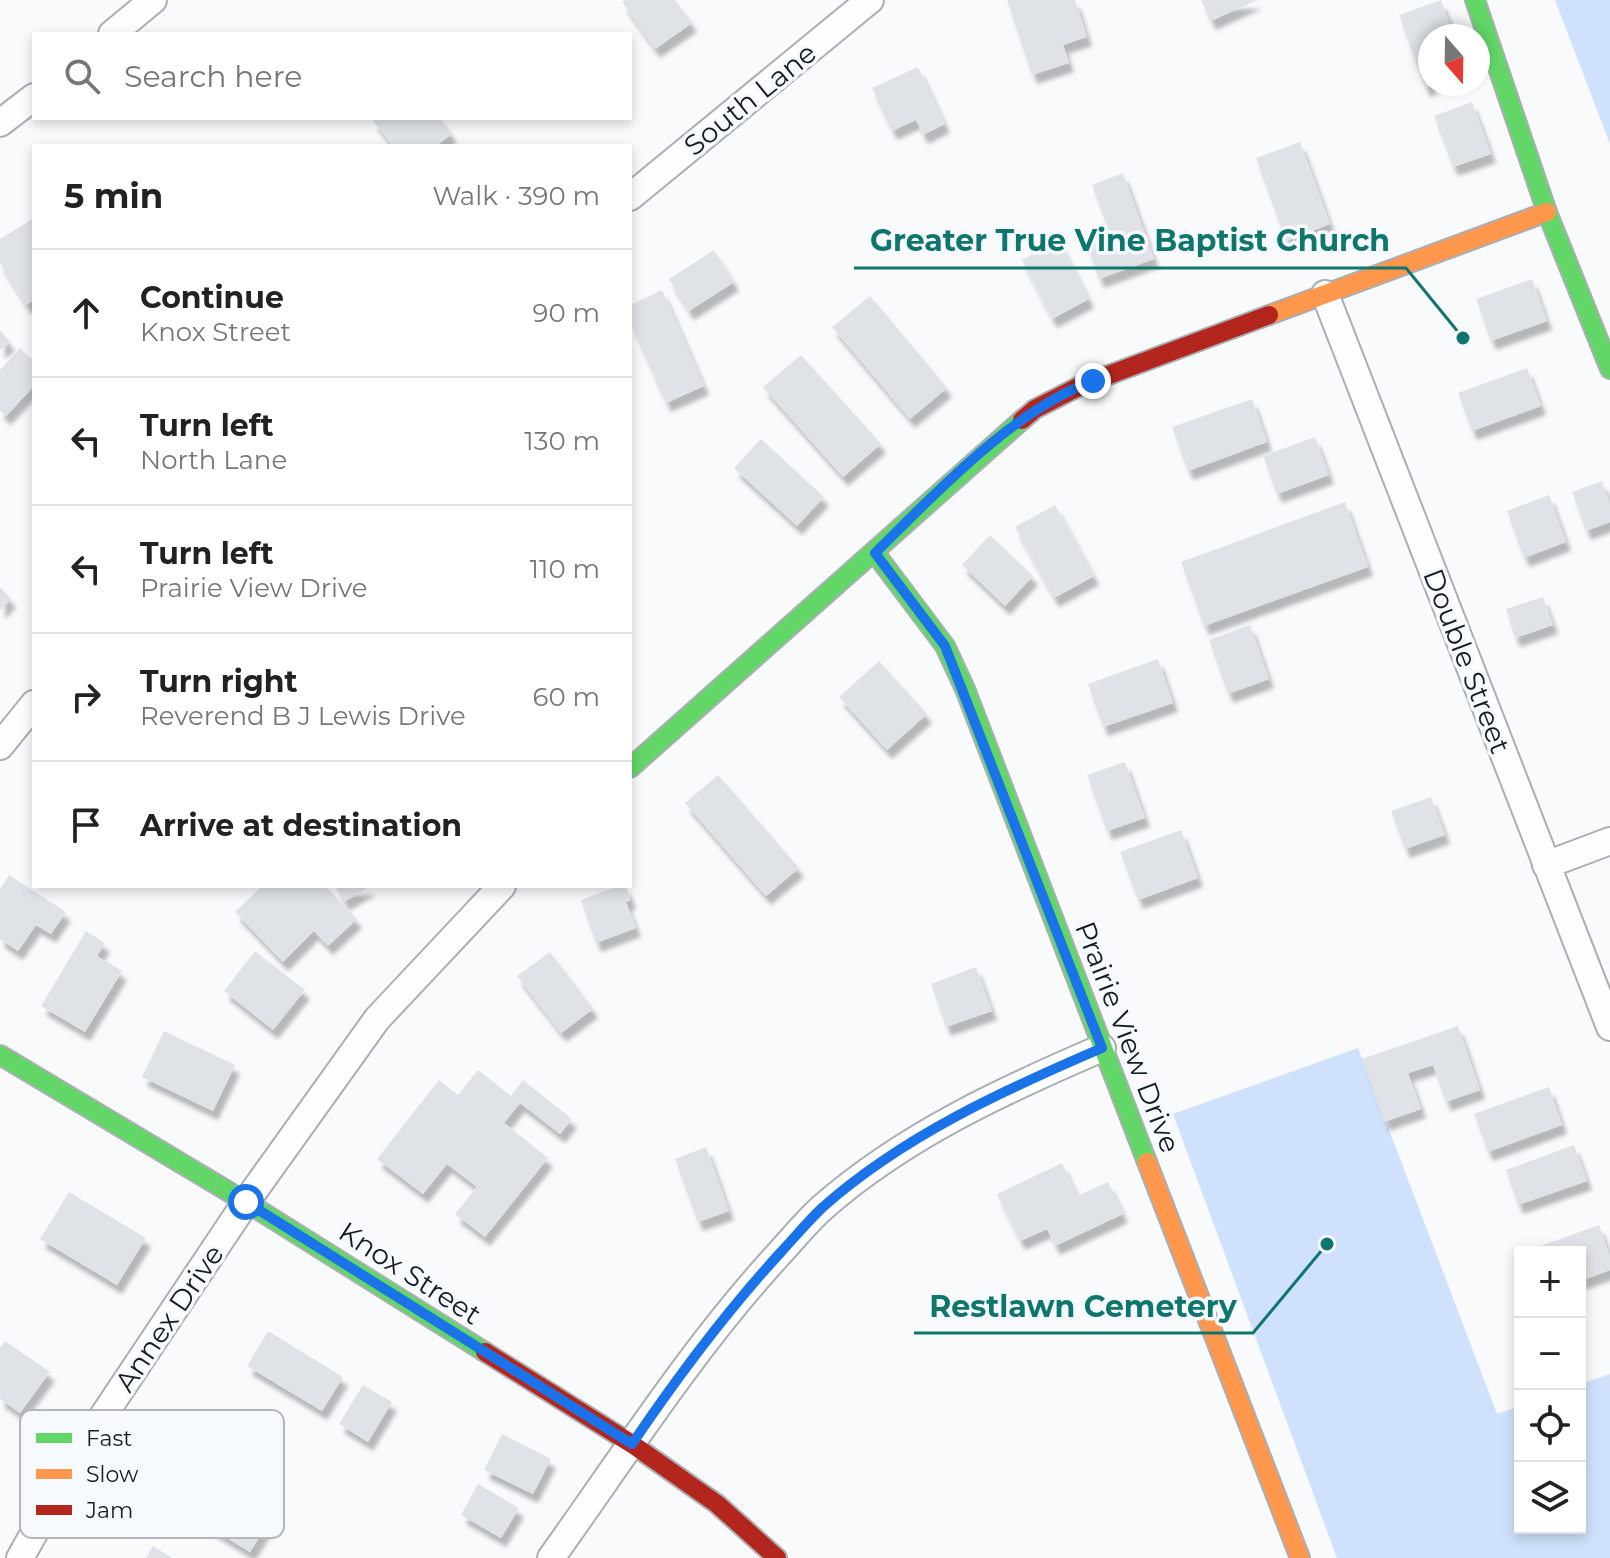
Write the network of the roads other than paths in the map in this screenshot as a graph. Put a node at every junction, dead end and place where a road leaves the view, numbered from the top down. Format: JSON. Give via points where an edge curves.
{"nodes":[{"id":1,"x":153,"y":0,"type":"edge"},
{"id":2,"x":870,"y":0,"type":"edge"},
{"id":3,"x":1475,"y":0,"type":"edge"},
{"id":4,"x":114,"y":32,"type":"edge"},
{"id":5,"x":32,"y":99,"type":"edge"},
{"id":6,"x":0,"y":123,"type":"edge"},
{"id":7,"x":632,"y":195,"type":"edge"},
{"id":8,"x":1547,"y":212,"type":"junction"},
{"id":9,"x":1325,"y":294,"type":"junction"},
{"id":10,"x":1610,"y":369,"type":"edge"},
{"id":11,"x":875,"y":553,"type":"junction"},
{"id":12,"x":32,"y":706,"type":"edge"},
{"id":13,"x":0,"y":746,"type":"edge"},
{"id":14,"x":632,"y":766,"type":"edge"},
{"id":15,"x":1610,"y":841,"type":"edge"},
{"id":16,"x":1546,"y":865,"type":"junction"},
{"id":17,"x":500,"y":888,"type":"edge"},
{"id":18,"x":1610,"y":1027,"type":"edge"},
{"id":19,"x":1102,"y":1048,"type":"junction"},
{"id":20,"x":0,"y":1055,"type":"edge"},
{"id":21,"x":246,"y":1202,"type":"junction"},
{"id":22,"x":107,"y":1410,"type":"edge"},
{"id":23,"x":632,"y":1444,"type":"junction"},
{"id":24,"x":31,"y":1538,"type":"edge"},
{"id":25,"x":20,"y":1558,"type":"edge"},
{"id":26,"x":551,"y":1558,"type":"edge"},
{"id":27,"x":777,"y":1558,"type":"edge"},
{"id":28,"x":1300,"y":1558,"type":"edge"}],
"edges":[{"from":1,"to":4,"type":"street"},
{"from":2,"to":7,"type":"street","name":"South Lane"},
{"from":3,"to":8,"type":"street"},
{"from":5,"to":6,"type":"street"},
{"from":8,"to":9,"type":"street"},
{"from":8,"to":10,"type":"street"},
{"from":9,"to":11,"type":"street","via":[[1082,385],[1035,409]]},
{"from":9,"to":16,"type":"street","name":"Double Street"},
{"from":11,"to":14,"type":"street"},
{"from":11,"to":19,"type":"street","name":"Prairie View Drive","via":[[945,646]]},
{"from":12,"to":13,"type":"street"},
{"from":15,"to":16,"type":"street"},
{"from":16,"to":18,"type":"street","name":"Double Street"},
{"from":17,"to":21,"type":"street","name":"Annex Drive","via":[[377,1019]]},
{"from":19,"to":23,"type":"street","via":[[1000,1092],[903,1148],[822,1207],[685,1366]]},
{"from":19,"to":28,"type":"street","name":"Prairie View Drive"},
{"from":20,"to":21,"type":"street","name":"Knox Street"},
{"from":21,"to":22,"type":"street","name":"Annex Drive"},
{"from":21,"to":23,"type":"street","name":"Knox Street"},
{"from":23,"to":26,"type":"street"},
{"from":23,"to":27,"type":"street","name":"Knox Street","via":[[717,1504]]},
{"from":24,"to":25,"type":"street","name":"Annex Drive"}]}
